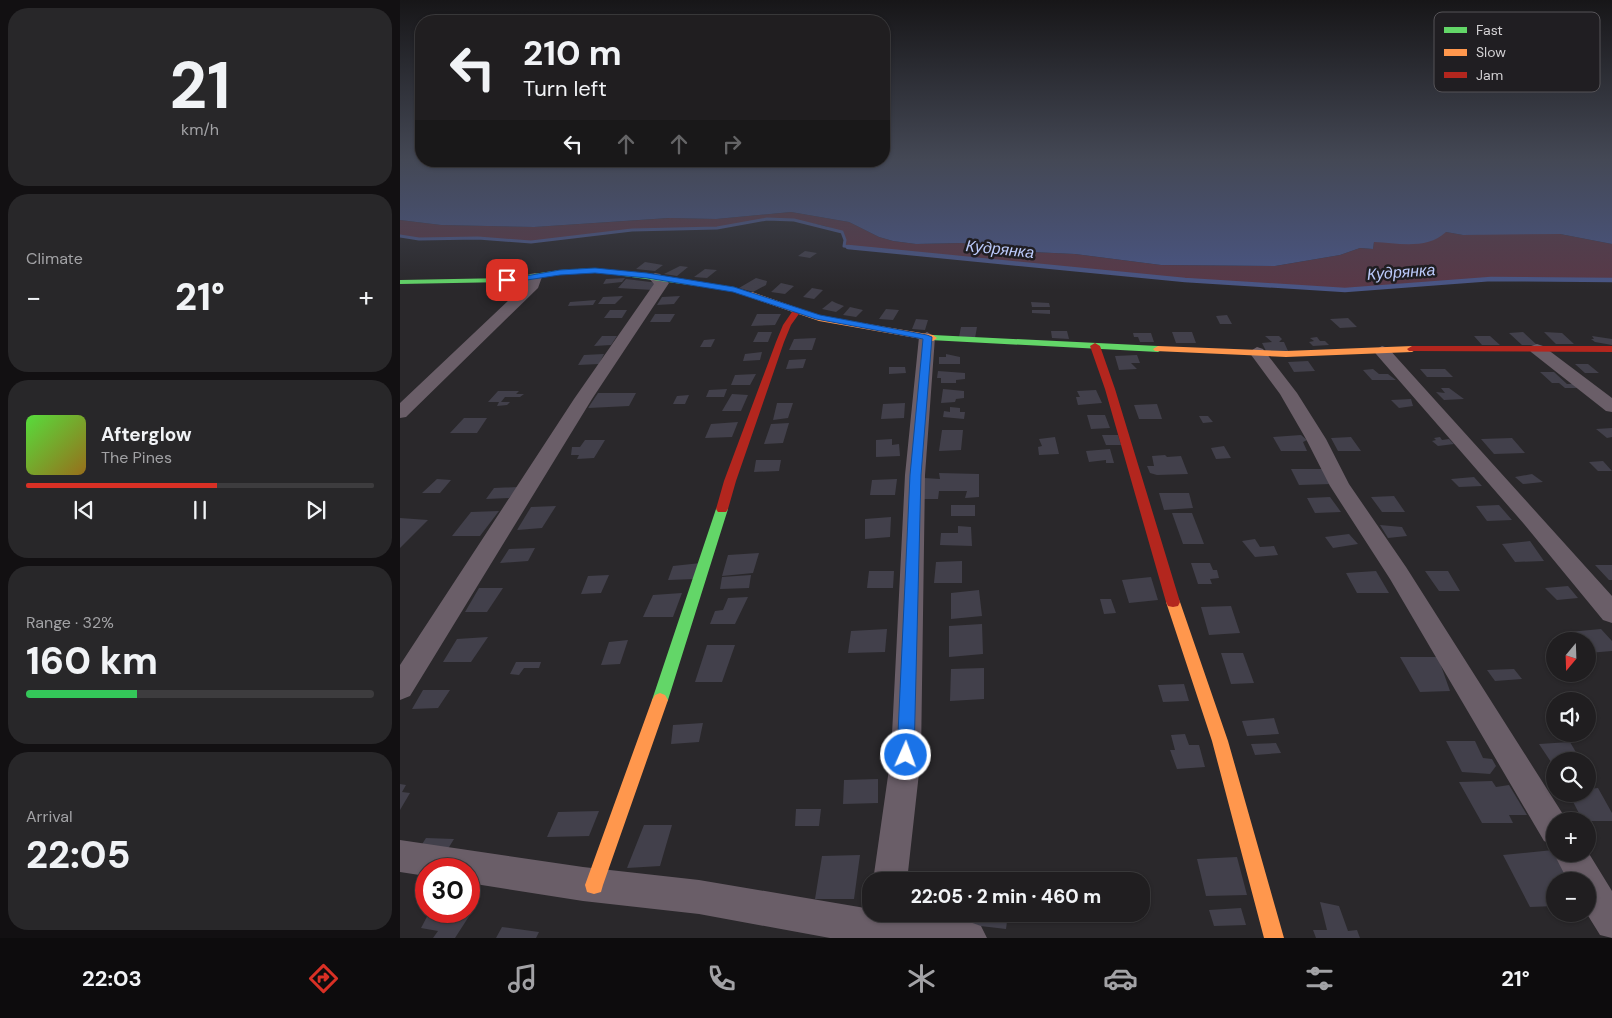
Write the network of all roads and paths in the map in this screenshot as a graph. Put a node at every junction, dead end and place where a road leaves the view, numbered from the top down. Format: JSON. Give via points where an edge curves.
{"nodes":[{"id":1,"x":535,"y":277,"type":"junction"},
{"id":2,"x":655,"y":277,"type":"junction"},
{"id":3,"x":400,"y":282,"type":"edge"},
{"id":4,"x":797,"y":311,"type":"junction"},
{"id":5,"x":927,"y":337,"type":"junction"},
{"id":6,"x":1094,"y":346,"type":"junction"},
{"id":7,"x":1537,"y":349,"type":"junction"},
{"id":8,"x":1612,"y":350,"type":"edge"},
{"id":9,"x":1382,"y":351,"type":"junction"},
{"id":10,"x":1258,"y":352,"type":"junction"},
{"id":11,"x":1612,"y":408,"type":"edge"},
{"id":12,"x":400,"y":413,"type":"edge"},
{"id":13,"x":1612,"y":613,"type":"edge"},
{"id":14,"x":400,"y":688,"type":"edge"},
{"id":15,"x":1546,"y":815,"type":"edge"},
{"id":16,"x":400,"y":856,"type":"edge"},
{"id":17,"x":891,"y":872,"type":"edge"},
{"id":18,"x":594,"y":885,"type":"junction"},
{"id":19,"x":1596,"y":897,"type":"edge"},
{"id":20,"x":862,"y":922,"type":"edge"},
{"id":21,"x":893,"y":922,"type":"edge"},
{"id":22,"x":1612,"y":923,"type":"edge"},
{"id":23,"x":969,"y":938,"type":"edge"},
{"id":24,"x":1274,"y":938,"type":"edge"}],
"edges":[{"from":1,"to":2,"type":"street","via":[[595,270]]},
{"from":1,"to":3,"type":"street"},
{"from":1,"to":12,"type":"street","via":[[532,285]]},
{"from":2,"to":4,"type":"street","via":[[734,289]]},
{"from":2,"to":14,"type":"street","via":[[662,283],[583,399]]},
{"from":4,"to":5,"type":"street","via":[[819,318]]},
{"from":4,"to":18,"type":"street","via":[[780,342],[730,481],[714,540]]},
{"from":5,"to":6,"type":"street"},
{"from":5,"to":17,"type":"street","via":[[915,475],[906,755]]},
{"from":6,"to":10,"type":"street"},
{"from":6,"to":24,"type":"street","via":[[1110,389],[1179,623],[1220,741]]},
{"from":7,"to":8,"type":"street"},
{"from":7,"to":9,"type":"street"},
{"from":7,"to":11,"type":"street"},
{"from":9,"to":10,"type":"street","via":[[1327,354]]},
{"from":9,"to":13,"type":"street"},
{"from":10,"to":15,"type":"street","via":[[1288,393],[1340,486],[1398,573]]},
{"from":16,"to":18,"type":"street"},
{"from":18,"to":20,"type":"street","via":[[699,897],[842,923]]},
{"from":19,"to":22,"type":"street"},
{"from":21,"to":23,"type":"street"}]}
